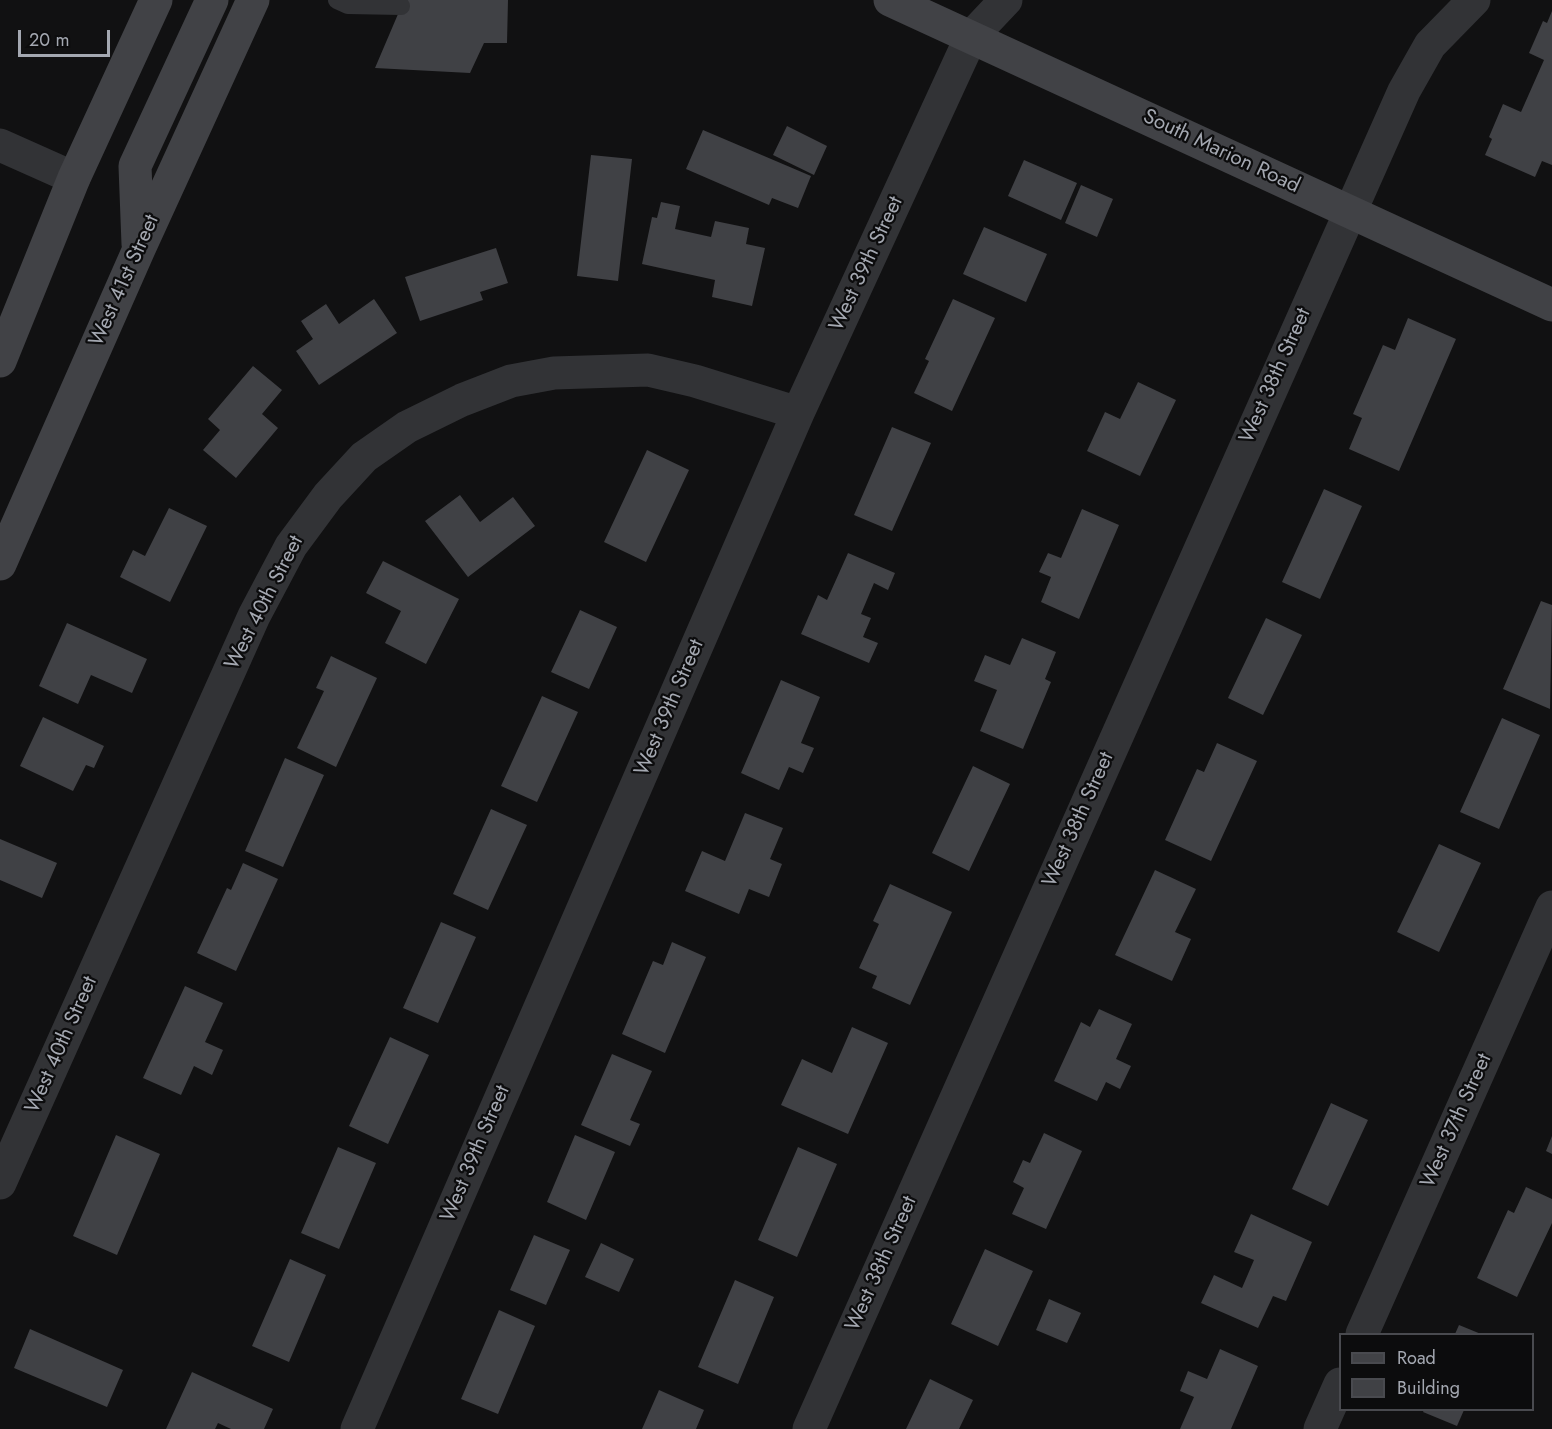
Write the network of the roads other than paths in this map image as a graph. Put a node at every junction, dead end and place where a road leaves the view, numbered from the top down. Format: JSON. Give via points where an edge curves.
{"nodes":[{"id":1,"x":156,"y":0,"type":"edge"},
{"id":2,"x":212,"y":0,"type":"edge"},
{"id":3,"x":253,"y":0,"type":"edge"},
{"id":4,"x":337,"y":0,"type":"edge"},
{"id":5,"x":890,"y":0,"type":"edge"},
{"id":6,"x":1005,"y":0,"type":"edge"},
{"id":7,"x":1473,"y":0,"type":"edge"},
{"id":8,"x":401,"y":6,"type":"dead end"},
{"id":9,"x":971,"y":37,"type":"junction"},
{"id":10,"x":1,"y":148,"type":"edge"},
{"id":11,"x":74,"y":178,"type":"junction"},
{"id":12,"x":1350,"y":212,"type":"junction"},
{"id":13,"x":139,"y":249,"type":"junction"},
{"id":14,"x":1552,"y":305,"type":"edge"},
{"id":15,"x":0,"y":361,"type":"edge"},
{"id":16,"x":798,"y":413,"type":"junction"},
{"id":17,"x":0,"y":564,"type":"edge"},
{"id":18,"x":1552,"y":908,"type":"edge"},
{"id":19,"x":0,"y":1183,"type":"edge"},
{"id":20,"x":1363,"y":1333,"type":"edge"},
{"id":21,"x":1339,"y":1388,"type":"edge"},
{"id":22,"x":357,"y":1429,"type":"edge"},
{"id":23,"x":808,"y":1429,"type":"edge"},
{"id":24,"x":1320,"y":1429,"type":"edge"}],
"edges":[{"from":1,"to":11,"type":"main road"},
{"from":2,"to":13,"type":"main road","via":[[135,166]]},
{"from":3,"to":13,"type":"main road","name":"West 41st Street"},
{"from":4,"to":8,"type":"lane","via":[[348,5]]},
{"from":5,"to":9,"type":"main road","name":"South Marion Road"},
{"from":6,"to":9,"type":"street","name":"West 39th Street"},
{"from":7,"to":12,"type":"street","name":"West 38th Street","via":[[1430,45],[1404,91]]},
{"from":9,"to":12,"type":"main road","name":"South Marion Road"},
{"from":9,"to":16,"type":"street","name":"West 39th Street"},
{"from":10,"to":11,"type":"street"},
{"from":11,"to":15,"type":"main road"},
{"from":12,"to":14,"type":"main road","name":"South Marion Road"},
{"from":12,"to":23,"type":"street","name":"West 38th Street"},
{"from":13,"to":17,"type":"main road","name":"West 41st Street"},
{"from":16,"to":19,"type":"street","name":"West 40th Street","via":[[648,370],[554,373],[511,381],[462,400],[407,427],[364,457],[328,496],[291,546],[254,616]]},
{"from":16,"to":22,"type":"street","name":"West 39th Street"},
{"from":18,"to":20,"type":"street","name":"West 37th Street"},
{"from":21,"to":24,"type":"street"}]}
